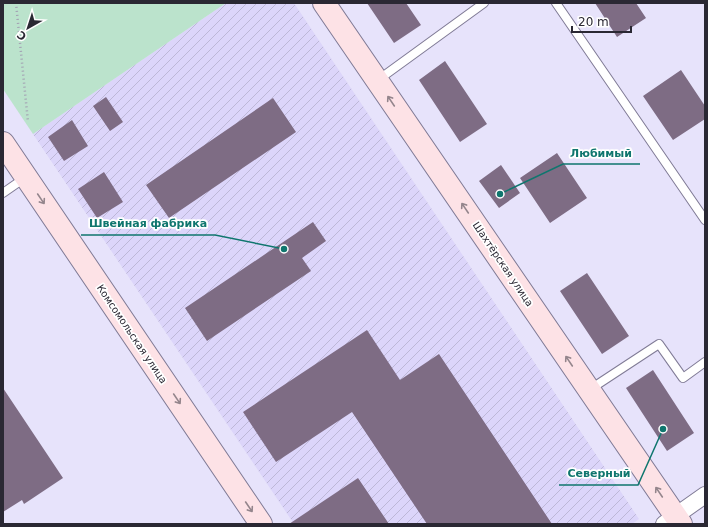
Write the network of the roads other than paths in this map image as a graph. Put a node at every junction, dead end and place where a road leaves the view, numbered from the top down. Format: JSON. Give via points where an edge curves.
{"nodes":[{"id":1,"x":324,"y":3,"type":"edge"},
{"id":2,"x":484,"y":3,"type":"edge"},
{"id":3,"x":556,"y":3,"type":"edge"},
{"id":4,"x":378,"y":81,"type":"junction"},
{"id":5,"x":3,"y":143,"type":"edge"},
{"id":6,"x":26,"y":177,"type":"junction"},
{"id":7,"x":3,"y":193,"type":"edge"},
{"id":8,"x":705,"y":220,"type":"edge"},
{"id":9,"x":705,"y":362,"type":"edge"},
{"id":10,"x":589,"y":390,"type":"junction"},
{"id":11,"x":705,"y":494,"type":"edge"},
{"id":12,"x":673,"y":521,"type":"edge"},
{"id":13,"x":261,"y":524,"type":"edge"}],
"edges":[{"from":1,"to":4,"type":"street","name":"Шахтёрская улица"},
{"from":2,"to":4,"type":"lane"},
{"from":3,"to":8,"type":"lane"},
{"from":10,"to":4,"type":"street","name":"Шахтёрская улица","one_way":true},
{"from":5,"to":6,"type":"street","name":"Комсомольская улица"},
{"from":6,"to":7,"type":"lane"},
{"from":6,"to":13,"type":"street","name":"Комсомольская улица","one_way":true},
{"from":9,"to":10,"type":"lane","via":[[683,378],[659,344]]},
{"from":12,"to":10,"type":"street","name":"Шахтёрская улица","one_way":true},
{"from":11,"to":12,"type":"street"}]}
